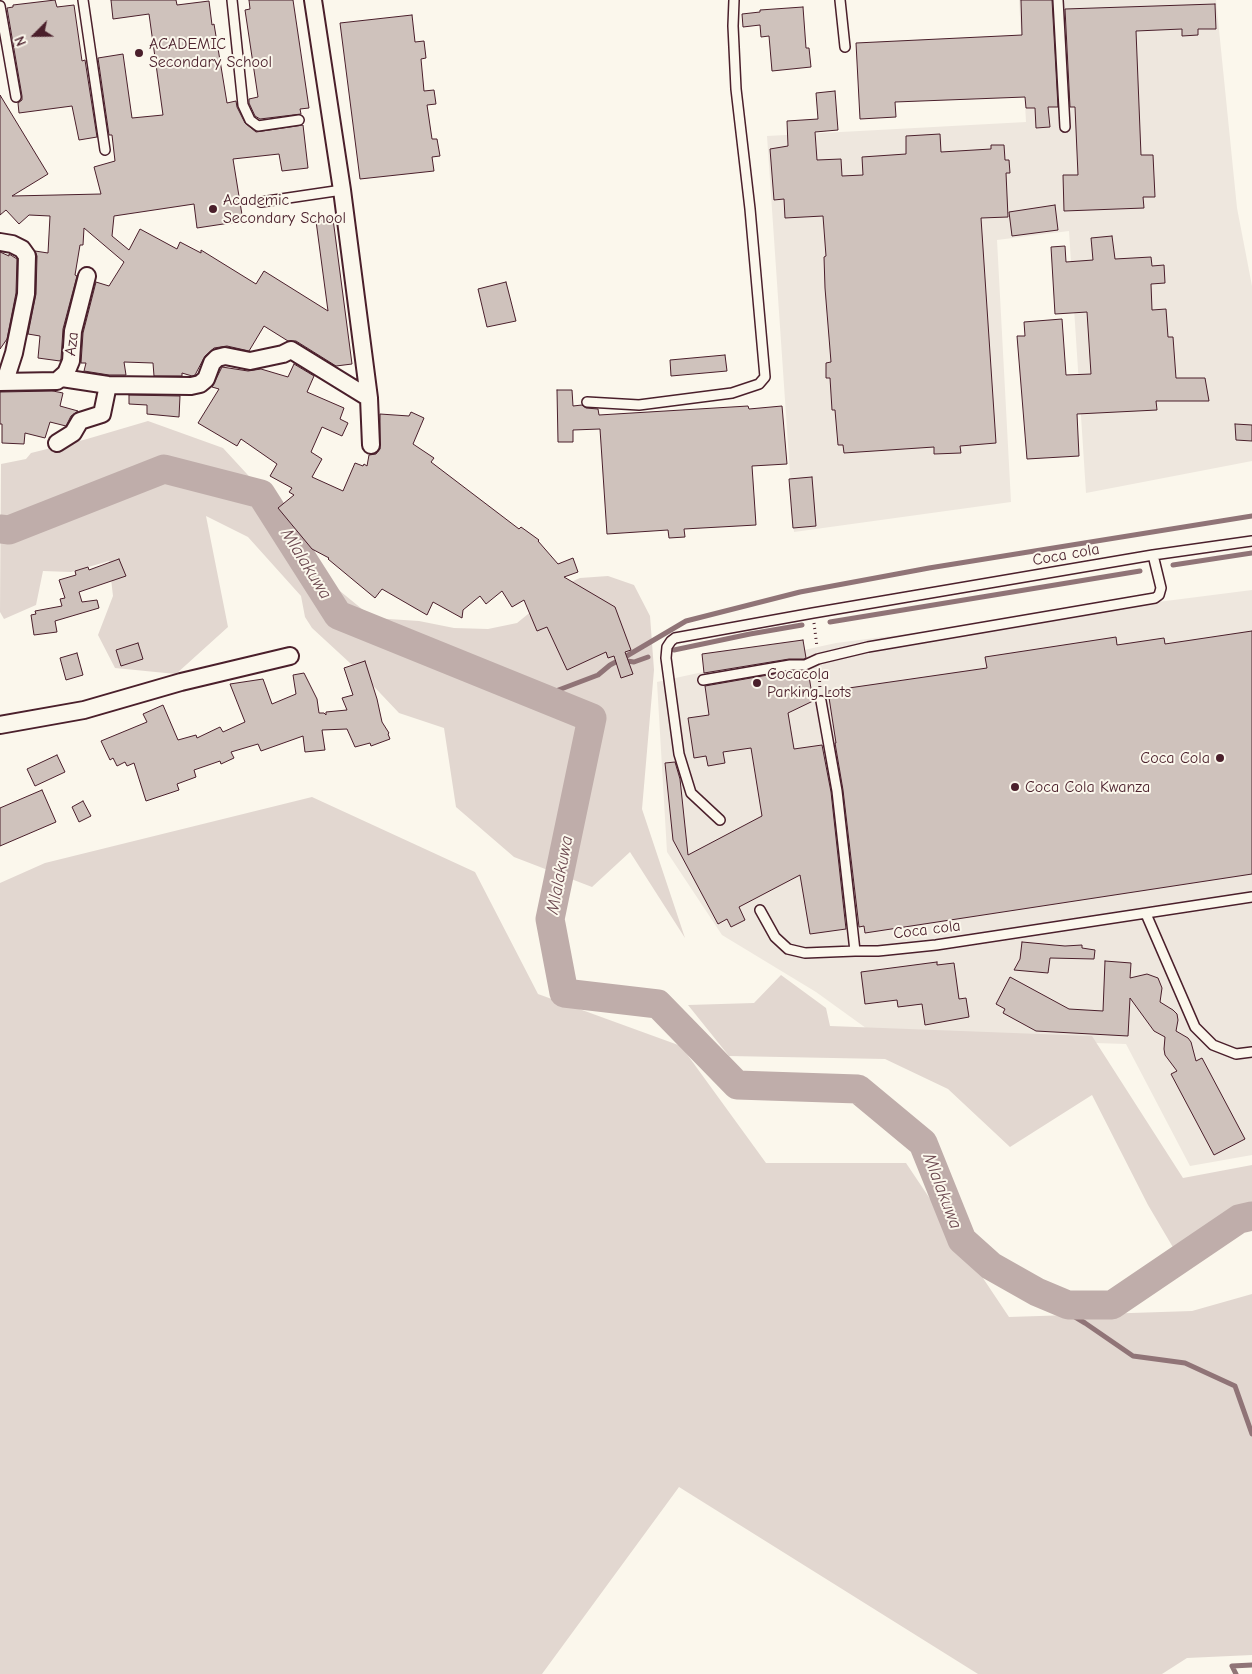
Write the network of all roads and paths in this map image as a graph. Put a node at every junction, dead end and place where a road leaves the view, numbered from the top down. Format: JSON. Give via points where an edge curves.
{"nodes":[{"id":1,"x":83,"y":0,"type":"edge"},
{"id":2,"x":232,"y":0,"type":"edge"},
{"id":3,"x":313,"y":0,"type":"edge"},
{"id":4,"x":734,"y":0,"type":"edge"},
{"id":5,"x":840,"y":0,"type":"edge"},
{"id":6,"x":1058,"y":0,"type":"edge"},
{"id":7,"x":0,"y":6,"type":"edge"},
{"id":8,"x":845,"y":46,"type":"dead end"},
{"id":9,"x":16,"y":97,"type":"dead end"},
{"id":10,"x":299,"y":120,"type":"dead end"},
{"id":11,"x":1065,"y":127,"type":"dead end"},
{"id":12,"x":105,"y":150,"type":"dead end"},
{"id":13,"x":342,"y":190,"type":"junction"},
{"id":14,"x":262,"y":202,"type":"dead end"},
{"id":15,"x":0,"y":242,"type":"edge"},
{"id":16,"x":87,"y":276,"type":"dead end"},
{"id":17,"x":62,"y":378,"type":"junction"},
{"id":18,"x":2,"y":381,"type":"edge"},
{"id":19,"x":108,"y":385,"type":"junction"},
{"id":20,"x":369,"y":398,"type":"junction"},
{"id":21,"x":587,"y":402,"type":"dead end"},
{"id":22,"x":57,"y":443,"type":"dead end"},
{"id":23,"x":371,"y":445,"type":"dead end"},
{"id":24,"x":1252,"y":541,"type":"edge"},
{"id":25,"x":1153,"y":555,"type":"junction"},
{"id":26,"x":290,"y":656,"type":"dead end"},
{"id":27,"x":703,"y":680,"type":"dead end"},
{"id":28,"x":821,"y":701,"type":"dead end"},
{"id":29,"x":0,"y":725,"type":"edge"},
{"id":30,"x":720,"y":820,"type":"dead end"},
{"id":31,"x":1252,"y":897,"type":"edge"},
{"id":32,"x":760,"y":910,"type":"dead end"},
{"id":33,"x":1146,"y":914,"type":"junction"},
{"id":34,"x":855,"y":951,"type":"junction"},
{"id":35,"x":1252,"y":1052,"type":"edge"}],
"edges":[{"from":1,"to":12,"type":"lane"},
{"from":2,"to":10,"type":"lane","via":[[243,105],[250,120],[258,126]]},
{"from":3,"to":13,"type":"street"},
{"from":4,"to":21,"type":"lane","via":[[736,89],[765,376],[759,384],[732,393],[639,405]]},
{"from":5,"to":8,"type":"lane"},
{"from":6,"to":11,"type":"lane"},
{"from":7,"to":9,"type":"lane"},
{"from":13,"to":14,"type":"lane"},
{"from":13,"to":20,"type":"street"},
{"from":15,"to":18,"type":"street","via":[[22,249],[27,256],[26,294],[14,353]]},
{"from":16,"to":17,"type":"street","name":"Aza","via":[[73,331],[71,361]]},
{"from":17,"to":18,"type":"street","name":"Aza","via":[[43,382]]},
{"from":17,"to":19,"type":"street"},
{"from":19,"to":20,"type":"street","via":[[191,386],[206,379],[217,358],[225,356],[250,361],[291,350]]},
{"from":19,"to":22,"type":"street","via":[[102,414],[80,421],[73,433]]},
{"from":20,"to":23,"type":"street"},
{"from":24,"to":25,"type":"lane","name":"Coca cola"},
{"from":25,"to":27,"type":"lane","via":[[1161,588],[1155,598],[868,647],[805,665]]},
{"from":25,"to":30,"type":"lane","name":"Coca cola","via":[[679,637],[671,641],[666,658],[679,754],[691,793]]},
{"from":26,"to":29,"type":"street","via":[[84,710]]},
{"from":28,"to":34,"type":"lane","via":[[837,791]]},
{"from":31,"to":33,"type":"lane","name":"Coca cola"},
{"from":32,"to":34,"type":"lane","name":"Coca cola","via":[[775,937],[788,949],[805,953]]},
{"from":33,"to":34,"type":"lane","name":"Coca cola","via":[[936,945]]},
{"from":33,"to":35,"type":"lane","via":[[1195,1027],[1213,1045],[1236,1054]]}]}
